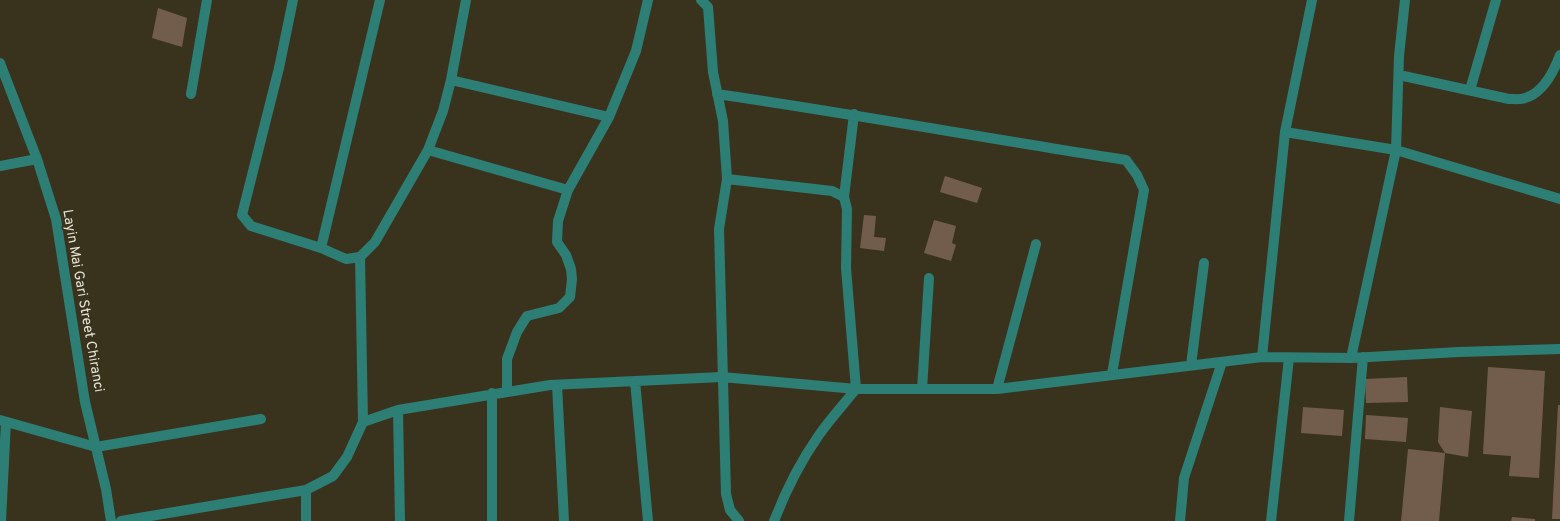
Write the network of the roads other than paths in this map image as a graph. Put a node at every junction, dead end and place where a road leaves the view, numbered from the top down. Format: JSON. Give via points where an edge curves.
{"nodes":[{"id":1,"x":208,"y":0,"type":"edge"},
{"id":2,"x":293,"y":0,"type":"edge"},
{"id":3,"x":380,"y":0,"type":"edge"},
{"id":4,"x":466,"y":0,"type":"edge"},
{"id":5,"x":648,"y":0,"type":"edge"},
{"id":6,"x":702,"y":0,"type":"edge"},
{"id":7,"x":1312,"y":0,"type":"edge"},
{"id":8,"x":1405,"y":0,"type":"edge"},
{"id":9,"x":1496,"y":0,"type":"edge"},
{"id":10,"x":1560,"y":55,"type":"edge"},
{"id":11,"x":0,"y":63,"type":"edge"},
{"id":12,"x":1399,"y":75,"type":"junction"},
{"id":13,"x":451,"y":80,"type":"junction"},
{"id":14,"x":1470,"y":90,"type":"junction"},
{"id":15,"x":191,"y":94,"type":"dead end"},
{"id":16,"x":718,"y":94,"type":"junction"},
{"id":17,"x":854,"y":114,"type":"junction"},
{"id":18,"x":609,"y":117,"type":"junction"},
{"id":19,"x":1284,"y":132,"type":"junction"},
{"id":20,"x":428,"y":150,"type":"junction"},
{"id":21,"x":1396,"y":150,"type":"junction"},
{"id":22,"x":37,"y":159,"type":"junction"},
{"id":23,"x":0,"y":166,"type":"edge"},
{"id":24,"x":1148,"y":179,"type":"dead end"},
{"id":25,"x":727,"y":180,"type":"junction"},
{"id":26,"x":568,"y":190,"type":"junction"},
{"id":27,"x":844,"y":197,"type":"junction"},
{"id":28,"x":1560,"y":199,"type":"edge"},
{"id":29,"x":1036,"y":244,"type":"dead end"},
{"id":30,"x":322,"y":248,"type":"junction"},
{"id":31,"x":360,"y":257,"type":"junction"},
{"id":32,"x":1204,"y":264,"type":"dead end"},
{"id":33,"x":929,"y":278,"type":"dead end"},
{"id":34,"x":1560,"y":349,"type":"edge"},
{"id":35,"x":1262,"y":357,"type":"junction"},
{"id":36,"x":1363,"y":357,"type":"junction"},
{"id":37,"x":1289,"y":358,"type":"junction"},
{"id":38,"x":1352,"y":358,"type":"junction"},
{"id":39,"x":1222,"y":362,"type":"junction"},
{"id":40,"x":1191,"y":365,"type":"junction"},
{"id":41,"x":1112,"y":374,"type":"junction"},
{"id":42,"x":722,"y":377,"type":"junction"},
{"id":43,"x":635,"y":381,"type":"junction"},
{"id":44,"x":557,"y":385,"type":"junction"},
{"id":45,"x":856,"y":389,"type":"junction"},
{"id":46,"x":922,"y":389,"type":"junction"},
{"id":47,"x":997,"y":389,"type":"junction"},
{"id":48,"x":507,"y":391,"type":"junction"},
{"id":49,"x":492,"y":393,"type":"junction"},
{"id":50,"x":398,"y":410,"type":"junction"},
{"id":51,"x":261,"y":419,"type":"dead end"},
{"id":52,"x":3,"y":421,"type":"edge"},
{"id":53,"x":363,"y":422,"type":"junction"},
{"id":54,"x":96,"y":447,"type":"junction"},
{"id":55,"x":306,"y":490,"type":"junction"},
{"id":56,"x":1,"y":521,"type":"edge"},
{"id":57,"x":111,"y":521,"type":"edge"},
{"id":58,"x":121,"y":521,"type":"edge"},
{"id":59,"x":306,"y":521,"type":"edge"},
{"id":60,"x":400,"y":521,"type":"edge"},
{"id":61,"x":492,"y":521,"type":"edge"},
{"id":62,"x":564,"y":521,"type":"edge"},
{"id":63,"x":648,"y":521,"type":"edge"},
{"id":64,"x":739,"y":521,"type":"edge"},
{"id":65,"x":774,"y":521,"type":"edge"},
{"id":66,"x":1180,"y":521,"type":"edge"},
{"id":67,"x":1271,"y":521,"type":"edge"},
{"id":68,"x":1349,"y":521,"type":"edge"}],
"edges":[{"from":1,"to":15,"type":"street"},
{"from":2,"to":30,"type":"street","via":[[242,215],[251,226]]},
{"from":3,"to":30,"type":"street"},
{"from":4,"to":13,"type":"street"},
{"from":5,"to":18,"type":"street","via":[[636,51]]},
{"from":6,"to":16,"type":"street","via":[[708,7]]},
{"from":7,"to":19,"type":"street"},
{"from":8,"to":12,"type":"street"},
{"from":9,"to":14,"type":"street"},
{"from":10,"to":14,"type":"street","via":[[1542,88],[1526,98],[1509,99]]},
{"from":11,"to":22,"type":"street","name":"Layin Mai Gari Street Chiranci"},
{"from":12,"to":14,"type":"street"},
{"from":12,"to":21,"type":"street"},
{"from":13,"to":18,"type":"street"},
{"from":13,"to":20,"type":"street"},
{"from":16,"to":17,"type":"street"},
{"from":16,"to":25,"type":"street"},
{"from":17,"to":27,"type":"street"},
{"from":17,"to":41,"type":"street","via":[[1126,160],[1144,190]]},
{"from":18,"to":26,"type":"street"},
{"from":19,"to":21,"type":"street"},
{"from":19,"to":35,"type":"street"},
{"from":20,"to":26,"type":"street"},
{"from":20,"to":31,"type":"street","via":[[375,242]]},
{"from":21,"to":28,"type":"street"},
{"from":21,"to":38,"type":"street"},
{"from":22,"to":23,"type":"street"},
{"from":22,"to":54,"type":"street","name":"Layin Mai Gari Street Chiranci","via":[[56,219],[85,402]]},
{"from":24,"to":41,"type":"street"},
{"from":25,"to":27,"type":"street","via":[[832,190]]},
{"from":25,"to":42,"type":"street","via":[[719,229]]},
{"from":26,"to":48,"type":"street","via":[[558,221],[557,242],[571,269],[570,297],[558,308],[526,316],[507,359]]},
{"from":27,"to":45,"type":"street"},
{"from":29,"to":47,"type":"street"},
{"from":30,"to":31,"type":"street","via":[[346,259]]},
{"from":31,"to":53,"type":"street"},
{"from":32,"to":40,"type":"street"},
{"from":33,"to":46,"type":"street"},
{"from":34,"to":36,"type":"street"},
{"from":35,"to":37,"type":"street"},
{"from":35,"to":39,"type":"street"},
{"from":36,"to":38,"type":"street"},
{"from":36,"to":68,"type":"street"},
{"from":37,"to":38,"type":"street"},
{"from":37,"to":67,"type":"street"},
{"from":39,"to":40,"type":"street"},
{"from":39,"to":66,"type":"street","via":[[1184,478]]},
{"from":40,"to":41,"type":"street"},
{"from":41,"to":47,"type":"street"},
{"from":42,"to":43,"type":"street"},
{"from":42,"to":45,"type":"street"},
{"from":42,"to":64,"type":"street","via":[[726,494],[730,510]]},
{"from":43,"to":44,"type":"street"},
{"from":43,"to":63,"type":"street"},
{"from":44,"to":48,"type":"street"},
{"from":44,"to":62,"type":"street"},
{"from":45,"to":46,"type":"street"},
{"from":45,"to":65,"type":"street","via":[[806,455],[788,486]]},
{"from":46,"to":47,"type":"street"},
{"from":48,"to":49,"type":"street"},
{"from":49,"to":50,"type":"street"},
{"from":49,"to":61,"type":"street"},
{"from":50,"to":53,"type":"street"},
{"from":50,"to":60,"type":"street"},
{"from":51,"to":54,"type":"street"},
{"from":52,"to":54,"type":"street"},
{"from":52,"to":56,"type":"street"},
{"from":53,"to":55,"type":"street","via":[[347,457],[333,476]]},
{"from":54,"to":57,"type":"street","name":"Layin Mai Gari Street Chiranci"},
{"from":55,"to":58,"type":"street"},
{"from":55,"to":59,"type":"street"}]}
